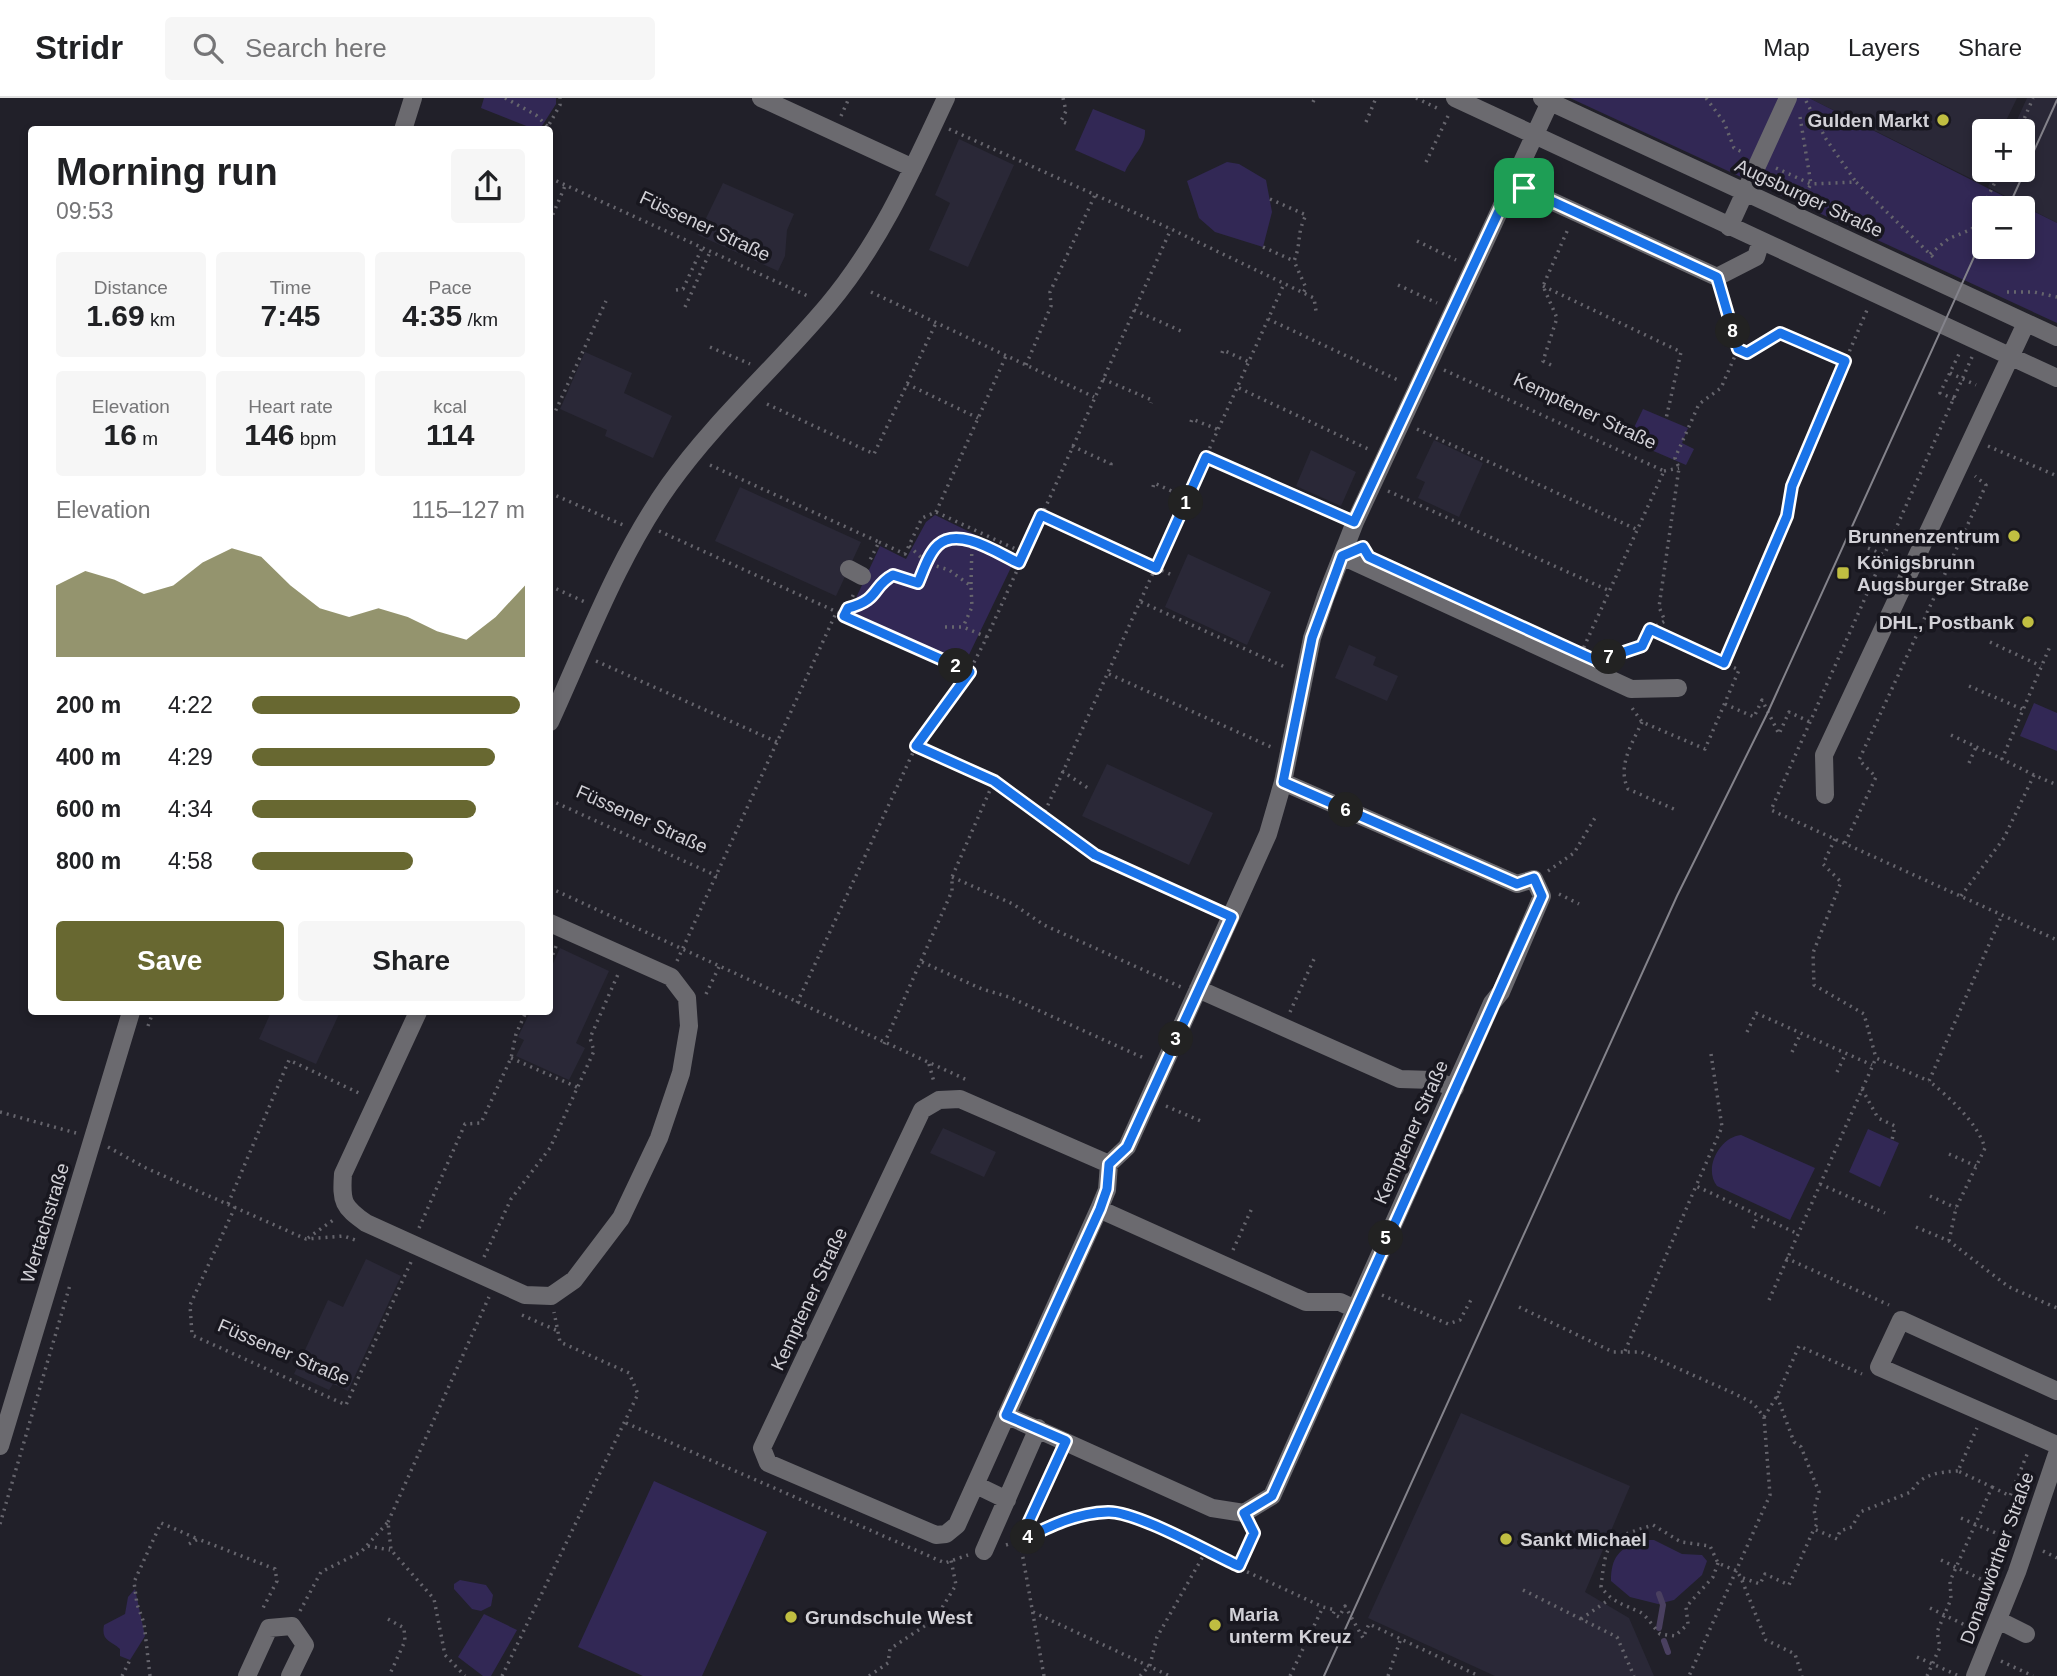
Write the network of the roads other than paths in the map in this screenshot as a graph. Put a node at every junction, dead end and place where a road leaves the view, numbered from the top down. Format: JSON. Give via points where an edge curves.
{"nodes":[{"id":1,"x":413,"y":98,"type":"edge"},
{"id":2,"x":761,"y":98,"type":"edge"},
{"id":3,"x":946,"y":98,"type":"edge"},
{"id":4,"x":1546,"y":100,"type":"edge"},
{"id":5,"x":1793,"y":104,"type":"edge"},
{"id":6,"x":1452,"y":106,"type":"edge"},
{"id":7,"x":404,"y":126,"type":"edge"},
{"id":8,"x":1534,"y":135,"type":"junction"},
{"id":9,"x":913,"y":168,"type":"junction"},
{"id":10,"x":1512,"y":183,"type":"junction"},
{"id":11,"x":1746,"y":191,"type":"junction"},
{"id":12,"x":1729,"y":227,"type":"junction"},
{"id":13,"x":1762,"y":241,"type":"junction"},
{"id":14,"x":2026,"y":323,"type":"junction"},
{"id":15,"x":2057,"y":337,"type":"edge"},
{"id":16,"x":2011,"y":357,"type":"junction"},
{"id":17,"x":2057,"y":378,"type":"edge"},
{"id":18,"x":1342,"y":556,"type":"junction"},
{"id":19,"x":1678,"y":688,"type":"dead end"},
{"id":20,"x":553,"y":715,"type":"edge"},
{"id":21,"x":1283,"y":782,"type":"junction"},
{"id":22,"x":1825,"y":795,"type":"dead end"},
{"id":23,"x":553,"y":924,"type":"edge"},
{"id":24,"x":1197,"y":992,"type":"junction"},
{"id":25,"x":130,"y":1015,"type":"edge"},
{"id":26,"x":417,"y":1015,"type":"edge"},
{"id":27,"x":1455,"y":1088,"type":"junction"},
{"id":28,"x":1109,"y":1164,"type":"junction"},
{"id":29,"x":1100,"y":1209,"type":"junction"},
{"id":30,"x":1347,"y":1305,"type":"junction"},
{"id":31,"x":2057,"y":1391,"type":"edge"},
{"id":32,"x":1006,"y":1415,"type":"junction"},
{"id":33,"x":1038,"y":1428,"type":"junction"},
{"id":34,"x":2057,"y":1445,"type":"edge"},
{"id":35,"x":0,"y":1446,"type":"edge"},
{"id":36,"x":2057,"y":1454,"type":"edge"},
{"id":37,"x":976,"y":1485,"type":"junction"},
{"id":38,"x":1007,"y":1500,"type":"junction"},
{"id":39,"x":984,"y":1551,"type":"dead end"},
{"id":40,"x":1998,"y":1620,"type":"junction"},
{"id":41,"x":2026,"y":1634,"type":"dead end"},
{"id":42,"x":247,"y":1676,"type":"edge"},
{"id":43,"x":290,"y":1676,"type":"edge"},
{"id":44,"x":1976,"y":1676,"type":"edge"}],
"edges":[{"from":1,"to":7,"type":"street"},
{"from":2,"to":9,"type":"street"},
{"from":3,"to":9,"type":"street"},
{"from":4,"to":8,"type":"street"},
{"from":4,"to":11,"type":"street","name":"Augsburger Straße"},
{"from":5,"to":11,"type":"street"},
{"from":6,"to":8,"type":"street"},
{"from":8,"to":10,"type":"street"},
{"from":8,"to":12,"type":"street"},
{"from":9,"to":20,"type":"street","via":[[889,220],[828,305],[700,443],[641,528]]},
{"from":10,"to":13,"type":"street","via":[[1717,277],[1756,257]]},
{"from":10,"to":18,"type":"street"},
{"from":11,"to":12,"type":"street"},
{"from":11,"to":14,"type":"street","name":"Augsburger Straße"},
{"from":12,"to":13,"type":"street"},
{"from":13,"to":16,"type":"street"},
{"from":14,"to":15,"type":"street","name":"Augsburger Straße"},
{"from":14,"to":16,"type":"street"},
{"from":16,"to":17,"type":"street"},
{"from":16,"to":22,"type":"street","via":[[1824,755]]},
{"from":18,"to":19,"type":"street","via":[[1578,659],[1631,689]]},
{"from":18,"to":21,"type":"street","via":[[1312,638]]},
{"from":21,"to":24,"type":"street","via":[[1268,834]]},
{"from":21,"to":27,"type":"street","name":"Kemptener Straße","via":[[1517,884],[1534,878],[1542,896]]},
{"from":23,"to":26,"type":"street","via":[[671,976],[687,998],[689,1026],[681,1073],[659,1138],[621,1218],[574,1280],[551,1296],[525,1295],[366,1223],[347,1210],[343,1174]]},
{"from":24,"to":27,"type":"street","name":"Kemptener Straße","via":[[1400,1079],[1433,1080]]},
{"from":24,"to":28,"type":"street","via":[[1127,1147]]},
{"from":25,"to":35,"type":"street","name":"Wertachstraße"},
{"from":27,"to":30,"type":"street","name":"Kemptener Straße","via":[[1364,1287]]},
{"from":28,"to":29,"type":"street","name":"Kemptener Straße"},
{"from":28,"to":37,"type":"street","name":"Kemptener Straße","via":[[960,1099],[939,1100],[922,1110],[762,1448],[768,1463],[936,1535],[957,1525]]},
{"from":29,"to":30,"type":"street","via":[[1306,1302]]},
{"from":29,"to":32,"type":"street","name":"Kemptener Straße"},
{"from":30,"to":33,"type":"street","name":"Kemptener Straße","via":[[1272,1496],[1244,1513],[1212,1508]]},
{"from":31,"to":34,"type":"street","via":[[1901,1320],[1880,1367]]},
{"from":32,"to":33,"type":"street"},
{"from":32,"to":37,"type":"street","name":"Kemptener Straße"},
{"from":33,"to":38,"type":"street"},
{"from":36,"to":40,"type":"street","name":"Donauwörther Straße","via":[[2035,1549]]},
{"from":37,"to":38,"type":"street"},
{"from":38,"to":39,"type":"street"},
{"from":40,"to":41,"type":"street"},
{"from":40,"to":44,"type":"street","name":"Donauwörther Straße"},
{"from":42,"to":43,"type":"street","via":[[269,1628],[292,1626],[305,1645]]}]}
